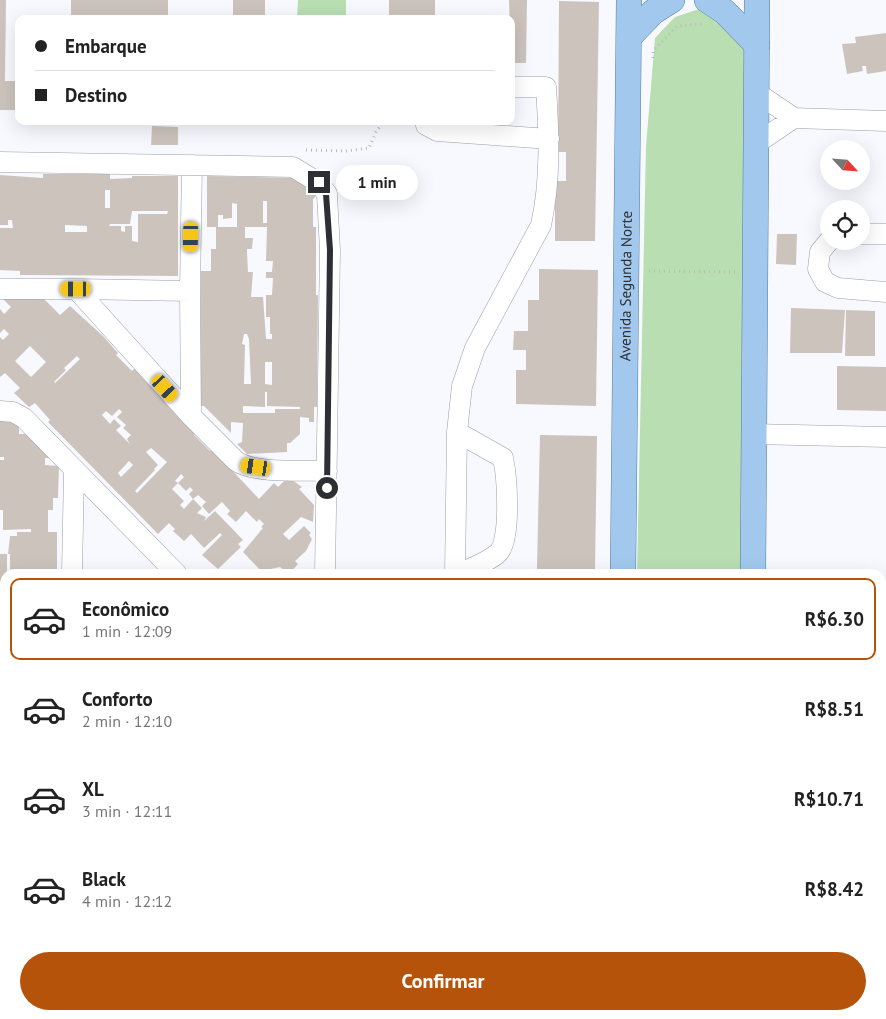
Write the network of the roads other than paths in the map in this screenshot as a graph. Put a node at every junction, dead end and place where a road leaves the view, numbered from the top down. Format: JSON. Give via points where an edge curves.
{"nodes":[{"id":1,"x":629,"y":0,"type":"edge"},
{"id":2,"x":672,"y":0,"type":"edge"},
{"id":3,"x":757,"y":0,"type":"edge"},
{"id":4,"x":709,"y":11,"type":"edge"},
{"id":5,"x":630,"y":37,"type":"junction"},
{"id":6,"x":757,"y":45,"type":"junction"},
{"id":7,"x":515,"y":87,"type":"edge"},
{"id":8,"x":757,"y":93,"type":"junction"},
{"id":9,"x":794,"y":118,"type":"junction"},
{"id":10,"x":886,"y":121,"type":"edge"},
{"id":11,"x":426,"y":125,"type":"edge"},
{"id":12,"x":549,"y":139,"type":"junction"},
{"id":13,"x":757,"y":144,"type":"junction"},
{"id":14,"x":0,"y":162,"type":"edge"},
{"id":15,"x":192,"y":165,"type":"junction"},
{"id":16,"x":870,"y":234,"type":"edge"},
{"id":17,"x":886,"y":234,"type":"edge"},
{"id":18,"x":822,"y":250,"type":"edge"},
{"id":19,"x":0,"y":289,"type":"edge"},
{"id":20,"x":76,"y":289,"type":"junction"},
{"id":21,"x":190,"y":291,"type":"junction"},
{"id":22,"x":886,"y":292,"type":"edge"},
{"id":23,"x":0,"y":410,"type":"edge"},
{"id":24,"x":191,"y":416,"type":"junction"},
{"id":25,"x":457,"y":432,"type":"junction"},
{"id":26,"x":754,"y":434,"type":"junction"},
{"id":27,"x":886,"y":437,"type":"edge"},
{"id":28,"x":328,"y":470,"type":"junction"},
{"id":29,"x":74,"y":471,"type":"junction"},
{"id":30,"x":72,"y":569,"type":"edge"},
{"id":31,"x":172,"y":569,"type":"edge"},
{"id":32,"x":325,"y":569,"type":"edge"},
{"id":33,"x":457,"y":569,"type":"edge"},
{"id":34,"x":468,"y":569,"type":"edge"},
{"id":35,"x":623,"y":569,"type":"edge"},
{"id":36,"x":753,"y":569,"type":"edge"}],
"edges":[{"from":1,"to":5,"type":"main road","name":"Avenida Segunda Norte"},
{"from":2,"to":5,"type":"main road","via":[[652,12]]},
{"from":3,"to":6,"type":"main road"},
{"from":4,"to":6,"type":"main road","via":[[725,12]]},
{"from":5,"to":35,"type":"main road","name":"Avenida Segunda Norte"},
{"from":6,"to":8,"type":"main road"},
{"from":7,"to":12,"type":"street","via":[[546,87]]},
{"from":8,"to":9,"type":"street"},
{"from":8,"to":13,"type":"main road"},
{"from":9,"to":10,"type":"street"},
{"from":9,"to":13,"type":"street"},
{"from":11,"to":12,"type":"street","via":[[437,131]]},
{"from":12,"to":25,"type":"street","via":[[546,204],[541,225],[475,348],[462,386]]},
{"from":13,"to":26,"type":"main road"},
{"from":14,"to":15,"type":"street"},
{"from":15,"to":21,"type":"street"},
{"from":15,"to":28,"type":"street","via":[[293,167],[319,182],[326,194],[330,250]]},
{"from":16,"to":17,"type":"street"},
{"from":18,"to":22,"type":"street","via":[[818,269],[825,282],[838,288]]},
{"from":19,"to":20,"type":"street"},
{"from":20,"to":21,"type":"street"},
{"from":20,"to":24,"type":"street"},
{"from":21,"to":24,"type":"street"},
{"from":23,"to":29,"type":"street","via":[[24,418]]},
{"from":24,"to":28,"type":"street","via":[[243,465]]},
{"from":25,"to":33,"type":"street"},
{"from":25,"to":34,"type":"street","via":[[503,458],[506,469],[505,541],[499,554]]},
{"from":26,"to":27,"type":"street"},
{"from":26,"to":36,"type":"main road"},
{"from":28,"to":32,"type":"street"},
{"from":29,"to":30,"type":"street"},
{"from":29,"to":31,"type":"street"}]}
